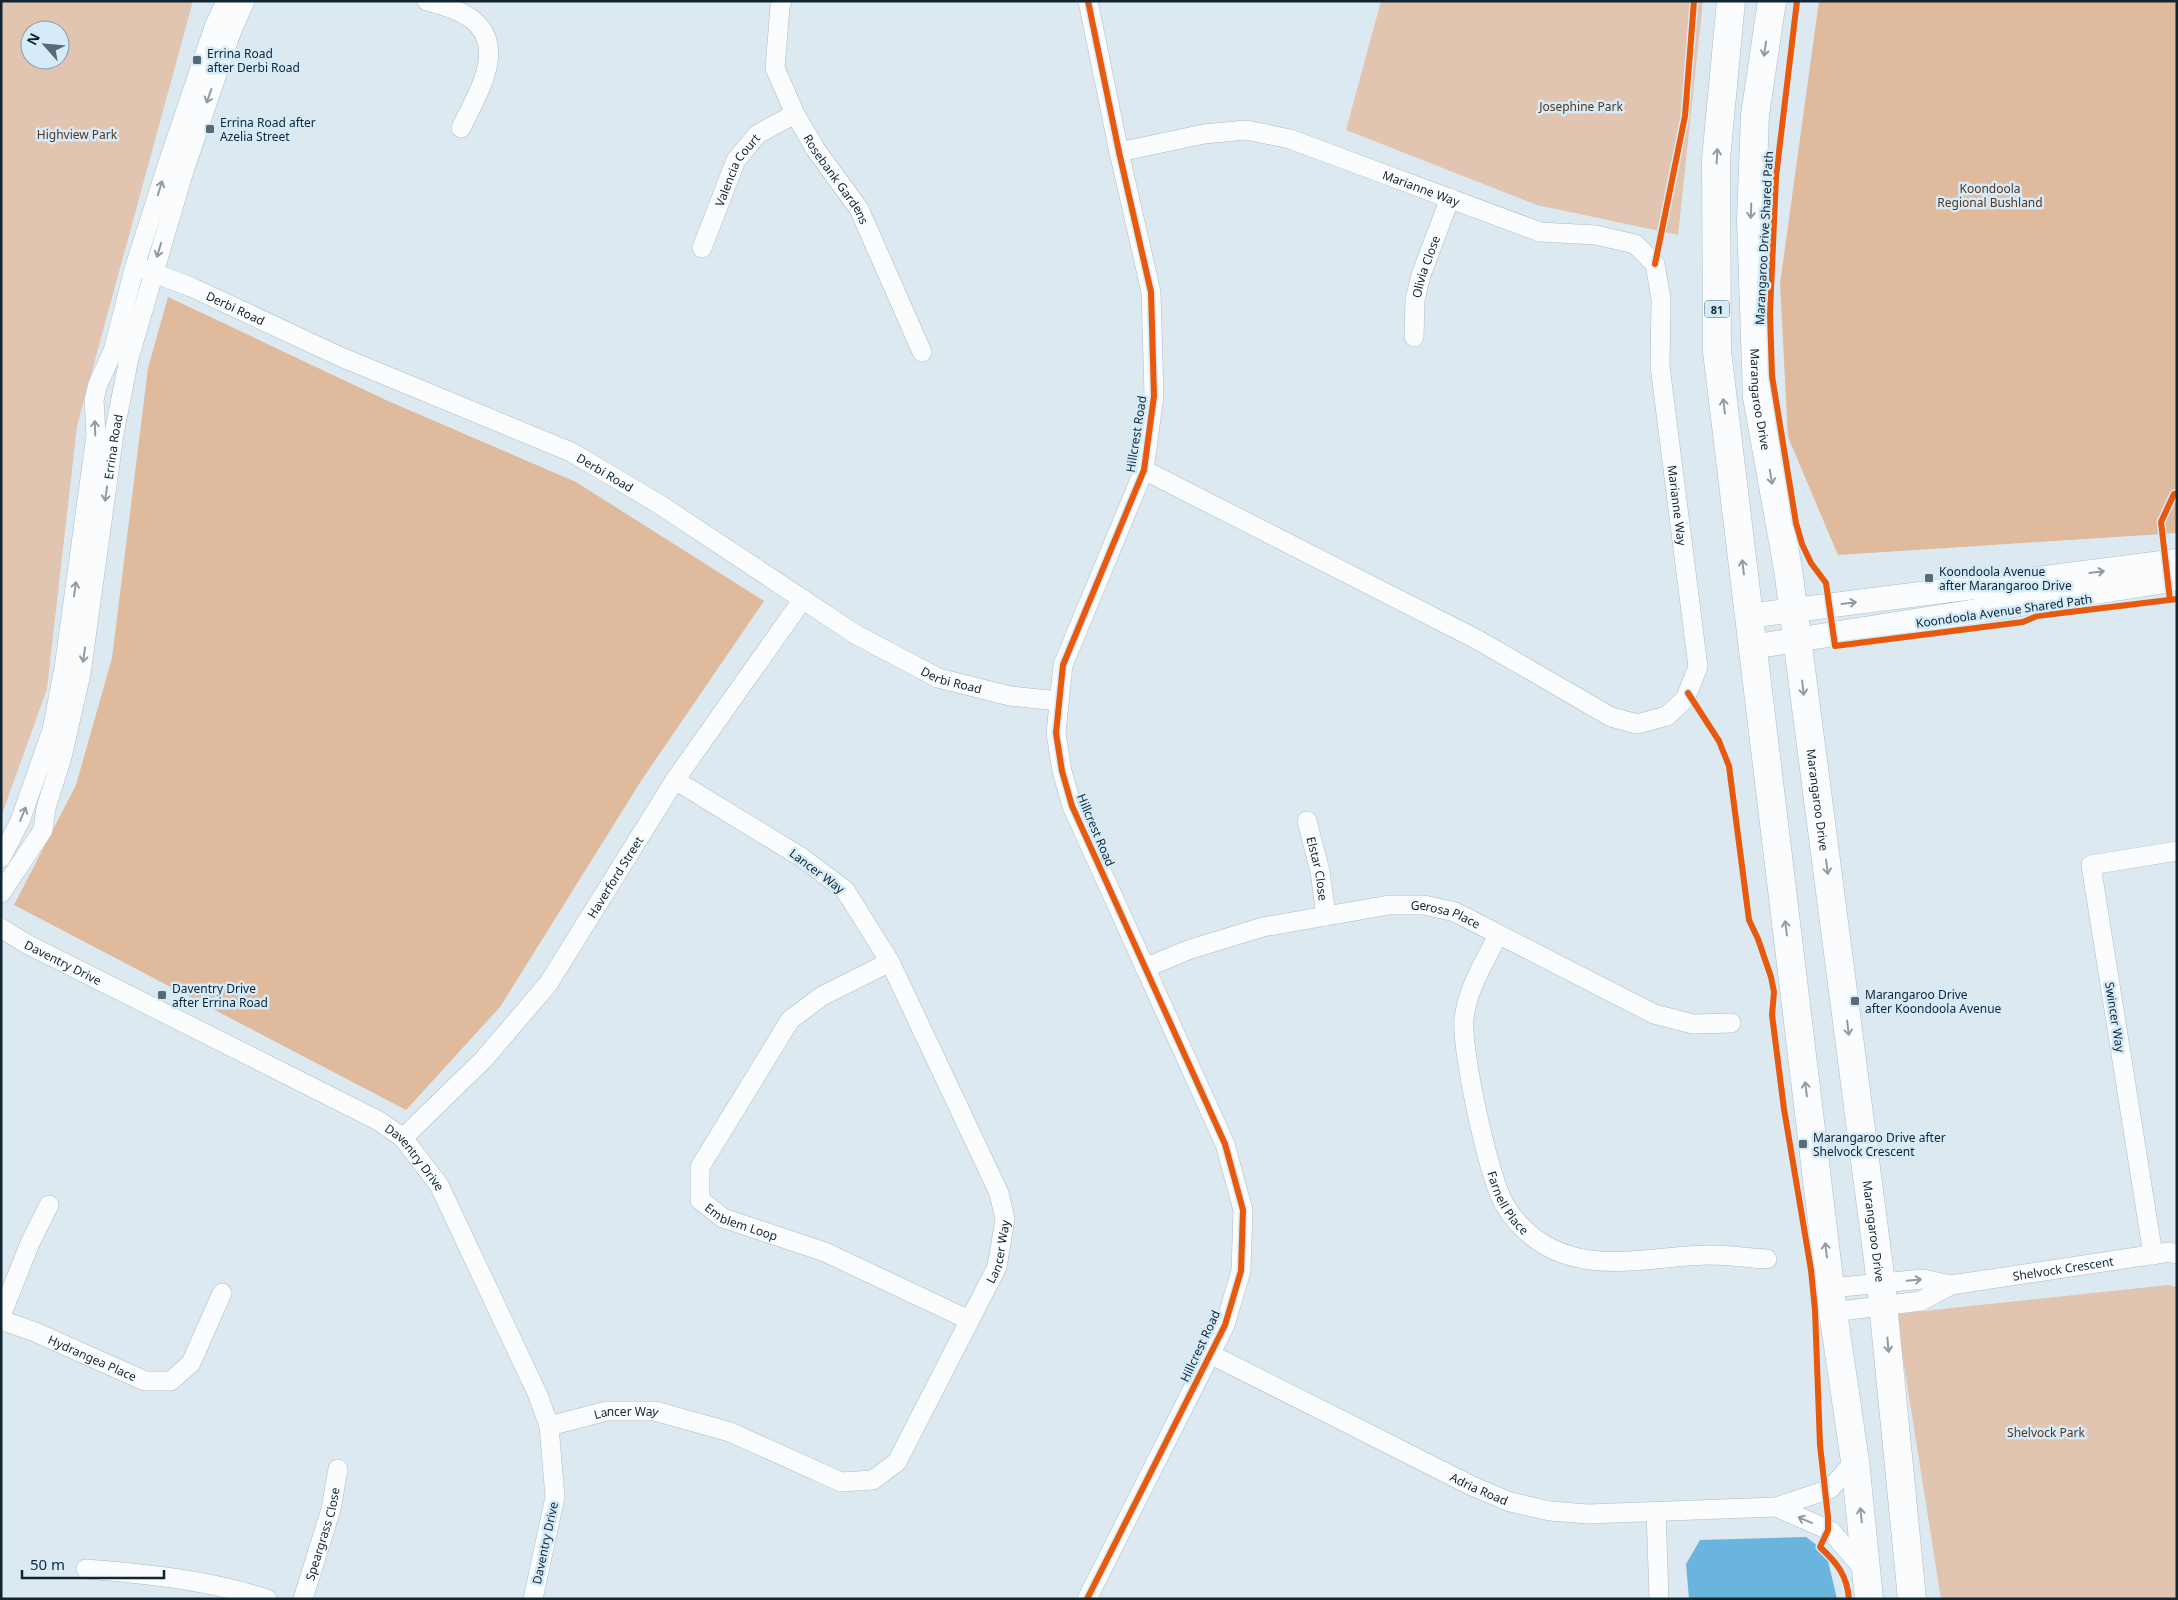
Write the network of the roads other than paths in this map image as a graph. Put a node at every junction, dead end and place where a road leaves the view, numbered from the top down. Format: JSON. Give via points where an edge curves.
{"nodes":[{"id":1,"x":226,"y":1,"type":"edge"},
{"id":2,"x":245,"y":1,"type":"edge"},
{"id":3,"x":427,"y":1,"type":"edge"},
{"id":4,"x":782,"y":1,"type":"edge"},
{"id":5,"x":1088,"y":1,"type":"edge"},
{"id":6,"x":1731,"y":1,"type":"edge"},
{"id":7,"x":1772,"y":1,"type":"edge"},
{"id":8,"x":795,"y":114,"type":"junction"},
{"id":9,"x":461,"y":128,"type":"dead end"},
{"id":10,"x":1118,"y":152,"type":"junction"},
{"id":11,"x":1450,"y":198,"type":"junction"},
{"id":12,"x":702,"y":248,"type":"dead end"},
{"id":13,"x":144,"y":269,"type":"junction"},
{"id":14,"x":1414,"y":337,"type":"dead end"},
{"id":15,"x":922,"y":352,"type":"dead end"},
{"id":16,"x":1144,"y":470,"type":"junction"},
{"id":17,"x":2177,"y":562,"type":"edge"},
{"id":18,"x":2177,"y":579,"type":"edge"},
{"id":19,"x":803,"y":598,"type":"junction"},
{"id":20,"x":1793,"y":610,"type":"junction"},
{"id":21,"x":1748,"y":616,"type":"junction"},
{"id":22,"x":1797,"y":640,"type":"junction"},
{"id":23,"x":1752,"y":647,"type":"junction"},
{"id":24,"x":1058,"y":701,"type":"junction"},
{"id":25,"x":675,"y":780,"type":"junction"},
{"id":26,"x":1307,"y":821,"type":"dead end"},
{"id":27,"x":2177,"y":851,"type":"edge"},
{"id":28,"x":1,"y":858,"type":"edge"},
{"id":29,"x":1,"y":893,"type":"edge"},
{"id":30,"x":1326,"y":916,"type":"junction"},
{"id":31,"x":1,"y":928,"type":"edge"},
{"id":32,"x":1498,"y":935,"type":"junction"},
{"id":33,"x":890,"y":962,"type":"junction"},
{"id":34,"x":1145,"y":968,"type":"junction"},
{"id":35,"x":1731,"y":1023,"type":"dead end"},
{"id":36,"x":403,"y":1138,"type":"junction"},
{"id":37,"x":49,"y":1205,"type":"dead end"},
{"id":38,"x":2177,"y":1254,"type":"edge"},
{"id":39,"x":2153,"y":1255,"type":"junction"},
{"id":40,"x":1767,"y":1259,"type":"dead end"},
{"id":41,"x":222,"y":1293,"type":"dead end"},
{"id":42,"x":1883,"y":1295,"type":"junction"},
{"id":43,"x":1832,"y":1300,"type":"junction"},
{"id":44,"x":1,"y":1316,"type":"edge"},
{"id":45,"x":1,"y":1320,"type":"edge"},
{"id":46,"x":969,"y":1320,"type":"junction"},
{"id":47,"x":1210,"y":1354,"type":"junction"},
{"id":48,"x":548,"y":1426,"type":"junction"},
{"id":49,"x":1855,"y":1460,"type":"junction"},
{"id":50,"x":338,"y":1469,"type":"dead end"},
{"id":51,"x":1776,"y":1507,"type":"junction"},
{"id":52,"x":1656,"y":1511,"type":"junction"},
{"id":53,"x":86,"y":1569,"type":"dead end"},
{"id":54,"x":1868,"y":1586,"type":"edge"},
{"id":55,"x":267,"y":1599,"type":"edge"},
{"id":56,"x":303,"y":1599,"type":"edge"},
{"id":57,"x":533,"y":1599,"type":"edge"},
{"id":58,"x":1087,"y":1599,"type":"edge"},
{"id":59,"x":1659,"y":1599,"type":"edge"},
{"id":60,"x":1912,"y":1599,"type":"edge"}],
"edges":[{"from":13,"to":1,"type":"street","name":"Errina Road","one_way":true,"via":[[214,27]]},
{"from":2,"to":13,"type":"street","name":"Errina Road","one_way":true},
{"from":3,"to":9,"type":"street","via":[[467,16],[483,30],[490,51],[484,80]]},
{"from":4,"to":8,"type":"street","name":"Rosebank Gardens","via":[[775,68]]},
{"from":5,"to":10,"type":"street","name":"Hillcrest Road"},
{"from":21,"to":6,"type":"main road","number":"81","one_way":true,"via":[[1718,351],[1716,159]]},
{"from":7,"to":20,"type":"main road","name":"Marangaroo Drive","one_way":true,"via":[[1755,115],[1751,220],[1756,378]]},
{"from":8,"to":12,"type":"street","name":"Valencia Court","via":[[758,134],[736,160]]},
{"from":8,"to":15,"type":"street","name":"Rosebank Gardens","via":[[816,150],[859,209]]},
{"from":10,"to":11,"type":"street","name":"Marianne Way","via":[[1204,134],[1246,130],[1290,139]]},
{"from":10,"to":16,"type":"street","name":"Hillcrest Road","via":[[1151,292],[1154,396]]},
{"from":11,"to":14,"type":"street","name":"Olivia Close","via":[[1421,275],[1415,300]]},
{"from":11,"to":16,"type":"street","name":"Marianne Way","via":[[1540,232],[1596,235],[1635,244],[1655,264],[1661,299],[1660,366],[1698,667],[1685,699],[1668,716],[1637,724],[1611,717],[1478,640]]},
{"from":13,"to":19,"type":"street","name":"Derbi Road","via":[[191,287],[341,357],[571,452],[659,504]]},
{"from":28,"to":13,"type":"street","name":"Errina Road","one_way":true,"via":[[20,821],[52,730],[64,668],[96,435],[94,400]]},
{"from":13,"to":29,"type":"street","name":"Errina Road","one_way":true,"via":[[114,434],[73,716],[46,808],[43,830]]},
{"from":16,"to":24,"type":"street","name":"Hillcrest Road","via":[[1063,666]]},
{"from":20,"to":17,"type":"street","one_way":true},
{"from":18,"to":22,"type":"street"},
{"from":19,"to":24,"type":"street","name":"Derbi Road","via":[[855,634],[938,678],[1010,696]]},
{"from":19,"to":25,"type":"street","name":"Haverford Street"},
{"from":20,"to":21,"type":"street"},
{"from":20,"to":22,"type":"main road","name":"Marangaroo Drive"},
{"from":21,"to":23,"type":"main road","number":"81"},
{"from":22,"to":23,"type":"street"},
{"from":22,"to":42,"type":"main road","name":"Marangaroo Drive","one_way":true},
{"from":43,"to":23,"type":"main road","number":"81","one_way":true},
{"from":24,"to":34,"type":"street","name":"Hillcrest Road","via":[[1056,732],[1072,806]]},
{"from":25,"to":33,"type":"street","name":"Lancer Way","via":[[801,857],[845,890]]},
{"from":25,"to":36,"type":"street","name":"Haverford Street","via":[[548,984],[484,1059]]},
{"from":26,"to":30,"type":"street","name":"Elstar Close","via":[[1320,871]]},
{"from":27,"to":39,"type":"street","name":"Swincer Way","via":[[2091,865]]},
{"from":30,"to":32,"type":"street","name":"Gerosa Place","via":[[1389,905],[1424,905],[1455,912]]},
{"from":30,"to":34,"type":"street","name":"Gerosa Place","via":[[1263,927],[1188,950]]},
{"from":31,"to":36,"type":"street","name":"Daventry Drive","via":[[34,948],[379,1121]]},
{"from":32,"to":35,"type":"street","name":"Gerosa Place","via":[[1654,1014],[1693,1024]]},
{"from":32,"to":40,"type":"street","name":"Farnell Place","via":[[1472,987],[1464,1019],[1466,1050],[1491,1172],[1506,1207],[1534,1240],[1570,1256],[1607,1261],[1711,1255]]},
{"from":33,"to":46,"type":"street","name":"Lancer Way","via":[[999,1193],[1005,1219],[997,1267]]},
{"from":33,"to":46,"type":"street","name":"Emblem Loop","via":[[822,996],[790,1020],[700,1166],[700,1200],[723,1218],[825,1252]]},
{"from":34,"to":47,"type":"street","name":"Hillcrest Road","via":[[1225,1144],[1243,1210],[1241,1271],[1225,1324]]},
{"from":36,"to":48,"type":"street","name":"Daventry Drive","via":[[439,1185],[538,1395]]},
{"from":37,"to":44,"type":"street","via":[[30,1242]]},
{"from":38,"to":39,"type":"street","name":"Shelvock Crescent"},
{"from":39,"to":42,"type":"street","name":"Shelvock Crescent","via":[[1951,1285],[1923,1279]]},
{"from":41,"to":45,"type":"street","name":"Hydrangea Place","via":[[191,1363],[171,1381],[144,1380]]},
{"from":42,"to":43,"type":"street","name":"Shelvock Crescent"},
{"from":42,"to":60,"type":"main road","name":"Marangaroo Drive","one_way":true},
{"from":43,"to":49,"type":"main road","number":"81"},
{"from":46,"to":48,"type":"street","name":"Lancer Way","via":[[897,1462],[873,1480],[841,1482],[730,1432],[654,1411],[607,1411]]},
{"from":47,"to":52,"type":"street","name":"Adria Road","via":[[1510,1502],[1550,1511],[1588,1514]]},
{"from":47,"to":58,"type":"street","name":"Hillcrest Road"},
{"from":48,"to":57,"type":"street","name":"Daventry Drive","via":[[555,1497]]},
{"from":49,"to":51,"type":"street","name":"Adria Road","via":[[1830,1489]]},
{"from":54,"to":49,"type":"main road","number":"81","one_way":true},
{"from":50,"to":56,"type":"street","name":"Speargrass Close","via":[[331,1509]]},
{"from":51,"to":52,"type":"street","name":"Adria Road"},
{"from":54,"to":51,"type":"street","name":"Adria Road","one_way":true,"via":[[1831,1531]]},
{"from":52,"to":59,"type":"street"},
{"from":53,"to":55,"type":"street","via":[[186,1579]]}]}
